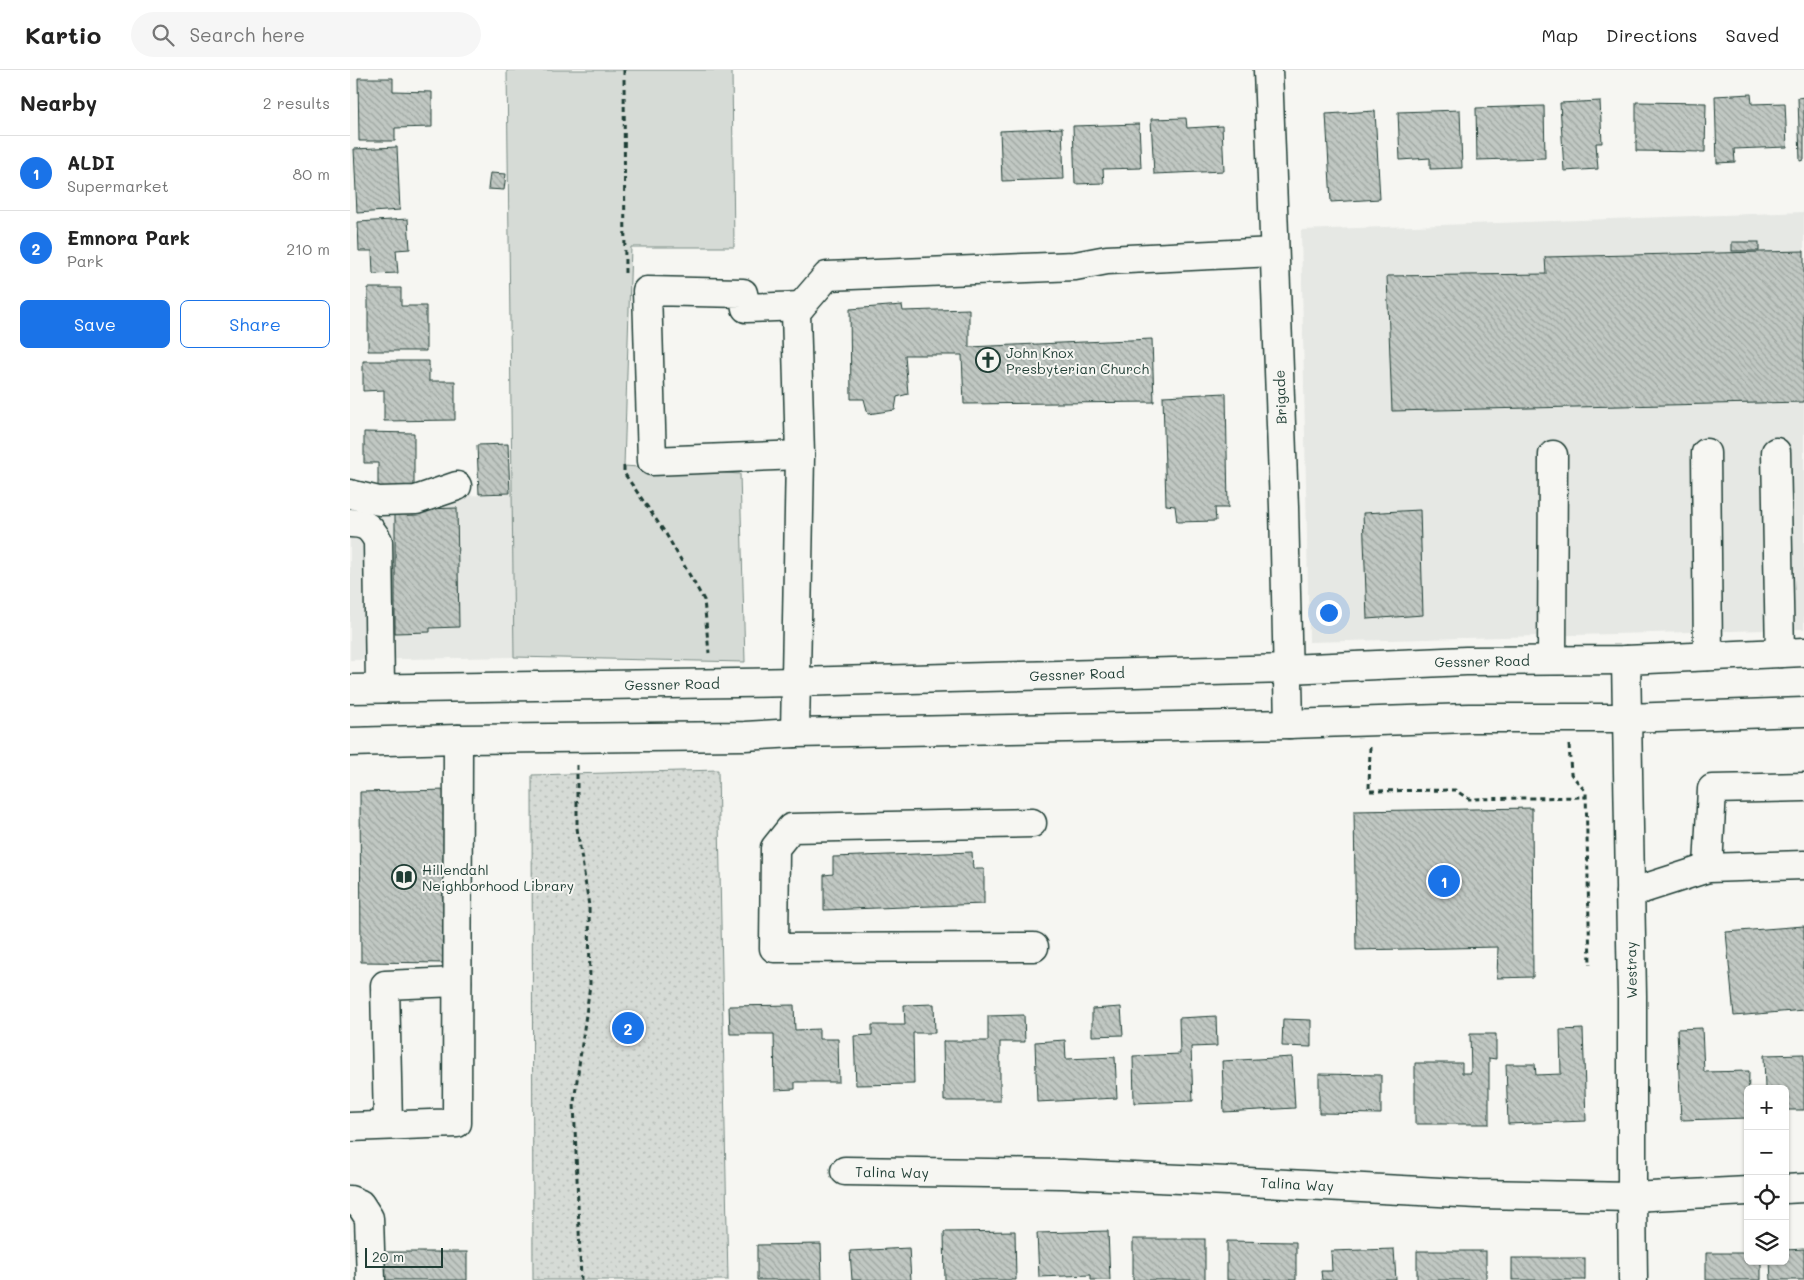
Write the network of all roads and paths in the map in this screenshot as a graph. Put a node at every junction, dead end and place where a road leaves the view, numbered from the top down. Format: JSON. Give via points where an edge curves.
{"nodes":[{"id":1,"x":1268,"y":70,"type":"edge"},
{"id":2,"x":1274,"y":252,"type":"junction"},
{"id":3,"x":801,"y":306,"type":"junction"},
{"id":4,"x":1776,"y":452,"type":"dead end"},
{"id":5,"x":1706,"y":453,"type":"dead end"},
{"id":6,"x":800,"y":455,"type":"junction"},
{"id":7,"x":1553,"y":455,"type":"dead end"},
{"id":8,"x":457,"y":486,"type":"dead end"},
{"id":9,"x":350,"y":494,"type":"edge"},
{"id":10,"x":350,"y":523,"type":"edge"},
{"id":11,"x":1792,"y":652,"type":"edge"},
{"id":12,"x":1708,"y":656,"type":"junction"},
{"id":13,"x":1552,"y":660,"type":"junction"},
{"id":14,"x":1626,"y":660,"type":"junction"},
{"id":15,"x":1288,"y":668,"type":"junction"},
{"id":16,"x":796,"y":682,"type":"junction"},
{"id":17,"x":380,"y":688,"type":"junction"},
{"id":18,"x":350,"y":689,"type":"edge"},
{"id":19,"x":1804,"y":712,"type":"edge"},
{"id":20,"x":1627,"y":718,"type":"junction"},
{"id":21,"x":1289,"y":724,"type":"junction"},
{"id":22,"x":795,"y":733,"type":"junction"},
{"id":23,"x":577,"y":737,"type":"junction"},
{"id":24,"x":458,"y":739,"type":"junction"},
{"id":25,"x":350,"y":742,"type":"edge"},
{"id":26,"x":1569,"y":742,"type":"dead end"},
{"id":27,"x":1370,"y":747,"type":"dead end"},
{"id":28,"x":1804,"y":787,"type":"edge"},
{"id":29,"x":1586,"y":797,"type":"junction"},
{"id":30,"x":1032,"y":823,"type":"dead end"},
{"id":31,"x":1804,"y":865,"type":"edge"},
{"id":32,"x":1708,"y":868,"type":"junction"},
{"id":33,"x":1630,"y":893,"type":"junction"},
{"id":34,"x":1034,"y":947,"type":"dead end"},
{"id":35,"x":1590,"y":965,"type":"dead end"},
{"id":36,"x":457,"y":982,"type":"junction"},
{"id":37,"x":388,"y":1125,"type":"junction"},
{"id":38,"x":350,"y":1127,"type":"edge"},
{"id":39,"x":845,"y":1171,"type":"dead end"},
{"id":40,"x":1804,"y":1188,"type":"edge"},
{"id":41,"x":1789,"y":1189,"type":"edge"},
{"id":42,"x":1744,"y":1191,"type":"edge"},
{"id":43,"x":1632,"y":1197,"type":"junction"},
{"id":44,"x":350,"y":1200,"type":"edge"},
{"id":45,"x":371,"y":1280,"type":"edge"},
{"id":46,"x":581,"y":1280,"type":"edge"},
{"id":47,"x":1634,"y":1280,"type":"edge"}],
"edges":[{"from":1,"to":2,"type":"main road","name":"Brigade"},
{"from":2,"to":3,"type":"main road","via":[[1107,260],[1075,266],[827,276]]},
{"from":2,"to":15,"type":"main road","name":"Brigade"},
{"from":3,"to":6,"type":"main road","via":[[796,312]]},
{"from":3,"to":6,"type":"main road","via":[[746,308],[743,292],[647,291],[652,461]]},
{"from":4,"to":11,"type":"main road"},
{"from":5,"to":12,"type":"main road"},
{"from":6,"to":16,"type":"main road"},
{"from":7,"to":13,"type":"main road"},
{"from":8,"to":9,"type":"main road","via":[[416,500],[380,501]]},
{"from":10,"to":17,"type":"main road","via":[[372,529],[378,541]]},
{"from":11,"to":12,"type":"main road","name":"Gessner Road"},
{"from":12,"to":14,"type":"main road","name":"Gessner Road"},
{"from":13,"to":14,"type":"main road","name":"Gessner Road"},
{"from":13,"to":15,"type":"main road","name":"Gessner Road"},
{"from":14,"to":20,"type":"main road","name":"Westray"},
{"from":15,"to":16,"type":"main road","name":"Gessner Road"},
{"from":15,"to":21,"type":"main road","name":"Brigade"},
{"from":16,"to":17,"type":"main road","name":"Gessner Road"},
{"from":16,"to":22,"type":"main road"},
{"from":17,"to":18,"type":"main road","name":"Gessner Road"},
{"from":19,"to":20,"type":"main road"},
{"from":20,"to":21,"type":"main road","via":[[1469,718]]},
{"from":20,"to":33,"type":"main road","name":"Westray"},
{"from":21,"to":22,"type":"main road"},
{"from":22,"to":23,"type":"main road"},
{"from":23,"to":24,"type":"main road"},
{"from":23,"to":46,"type":"path","via":[[577,828],[589,906],[590,985],[574,1102]]},
{"from":24,"to":25,"type":"main road"},
{"from":24,"to":36,"type":"main road"},
{"from":26,"to":29,"type":"path","via":[[1571,774],[1586,792]]},
{"from":27,"to":29,"type":"path","via":[[1369,791],[1455,790],[1469,799]]},
{"from":28,"to":32,"type":"main road","via":[[1712,789]]},
{"from":29,"to":35,"type":"path"},
{"from":30,"to":34,"type":"main road","via":[[791,828],[775,848],[774,948]]},
{"from":31,"to":32,"type":"main road"},
{"from":32,"to":33,"type":"main road"},
{"from":33,"to":43,"type":"main road","name":"Westray"},
{"from":36,"to":37,"type":"main road","via":[[457,1123]]},
{"from":36,"to":37,"type":"main road","via":[[385,985]]},
{"from":37,"to":38,"type":"main road"},
{"from":39,"to":43,"type":"main road","name":"Talina Way","via":[[1063,1174],[1478,1194]]},
{"from":40,"to":41,"type":"main road"},
{"from":42,"to":43,"type":"main road","name":"Talina Way"},
{"from":43,"to":47,"type":"main road","name":"Westray"},
{"from":44,"to":45,"type":"main road","via":[[360,1204],[369,1218]]}]}
